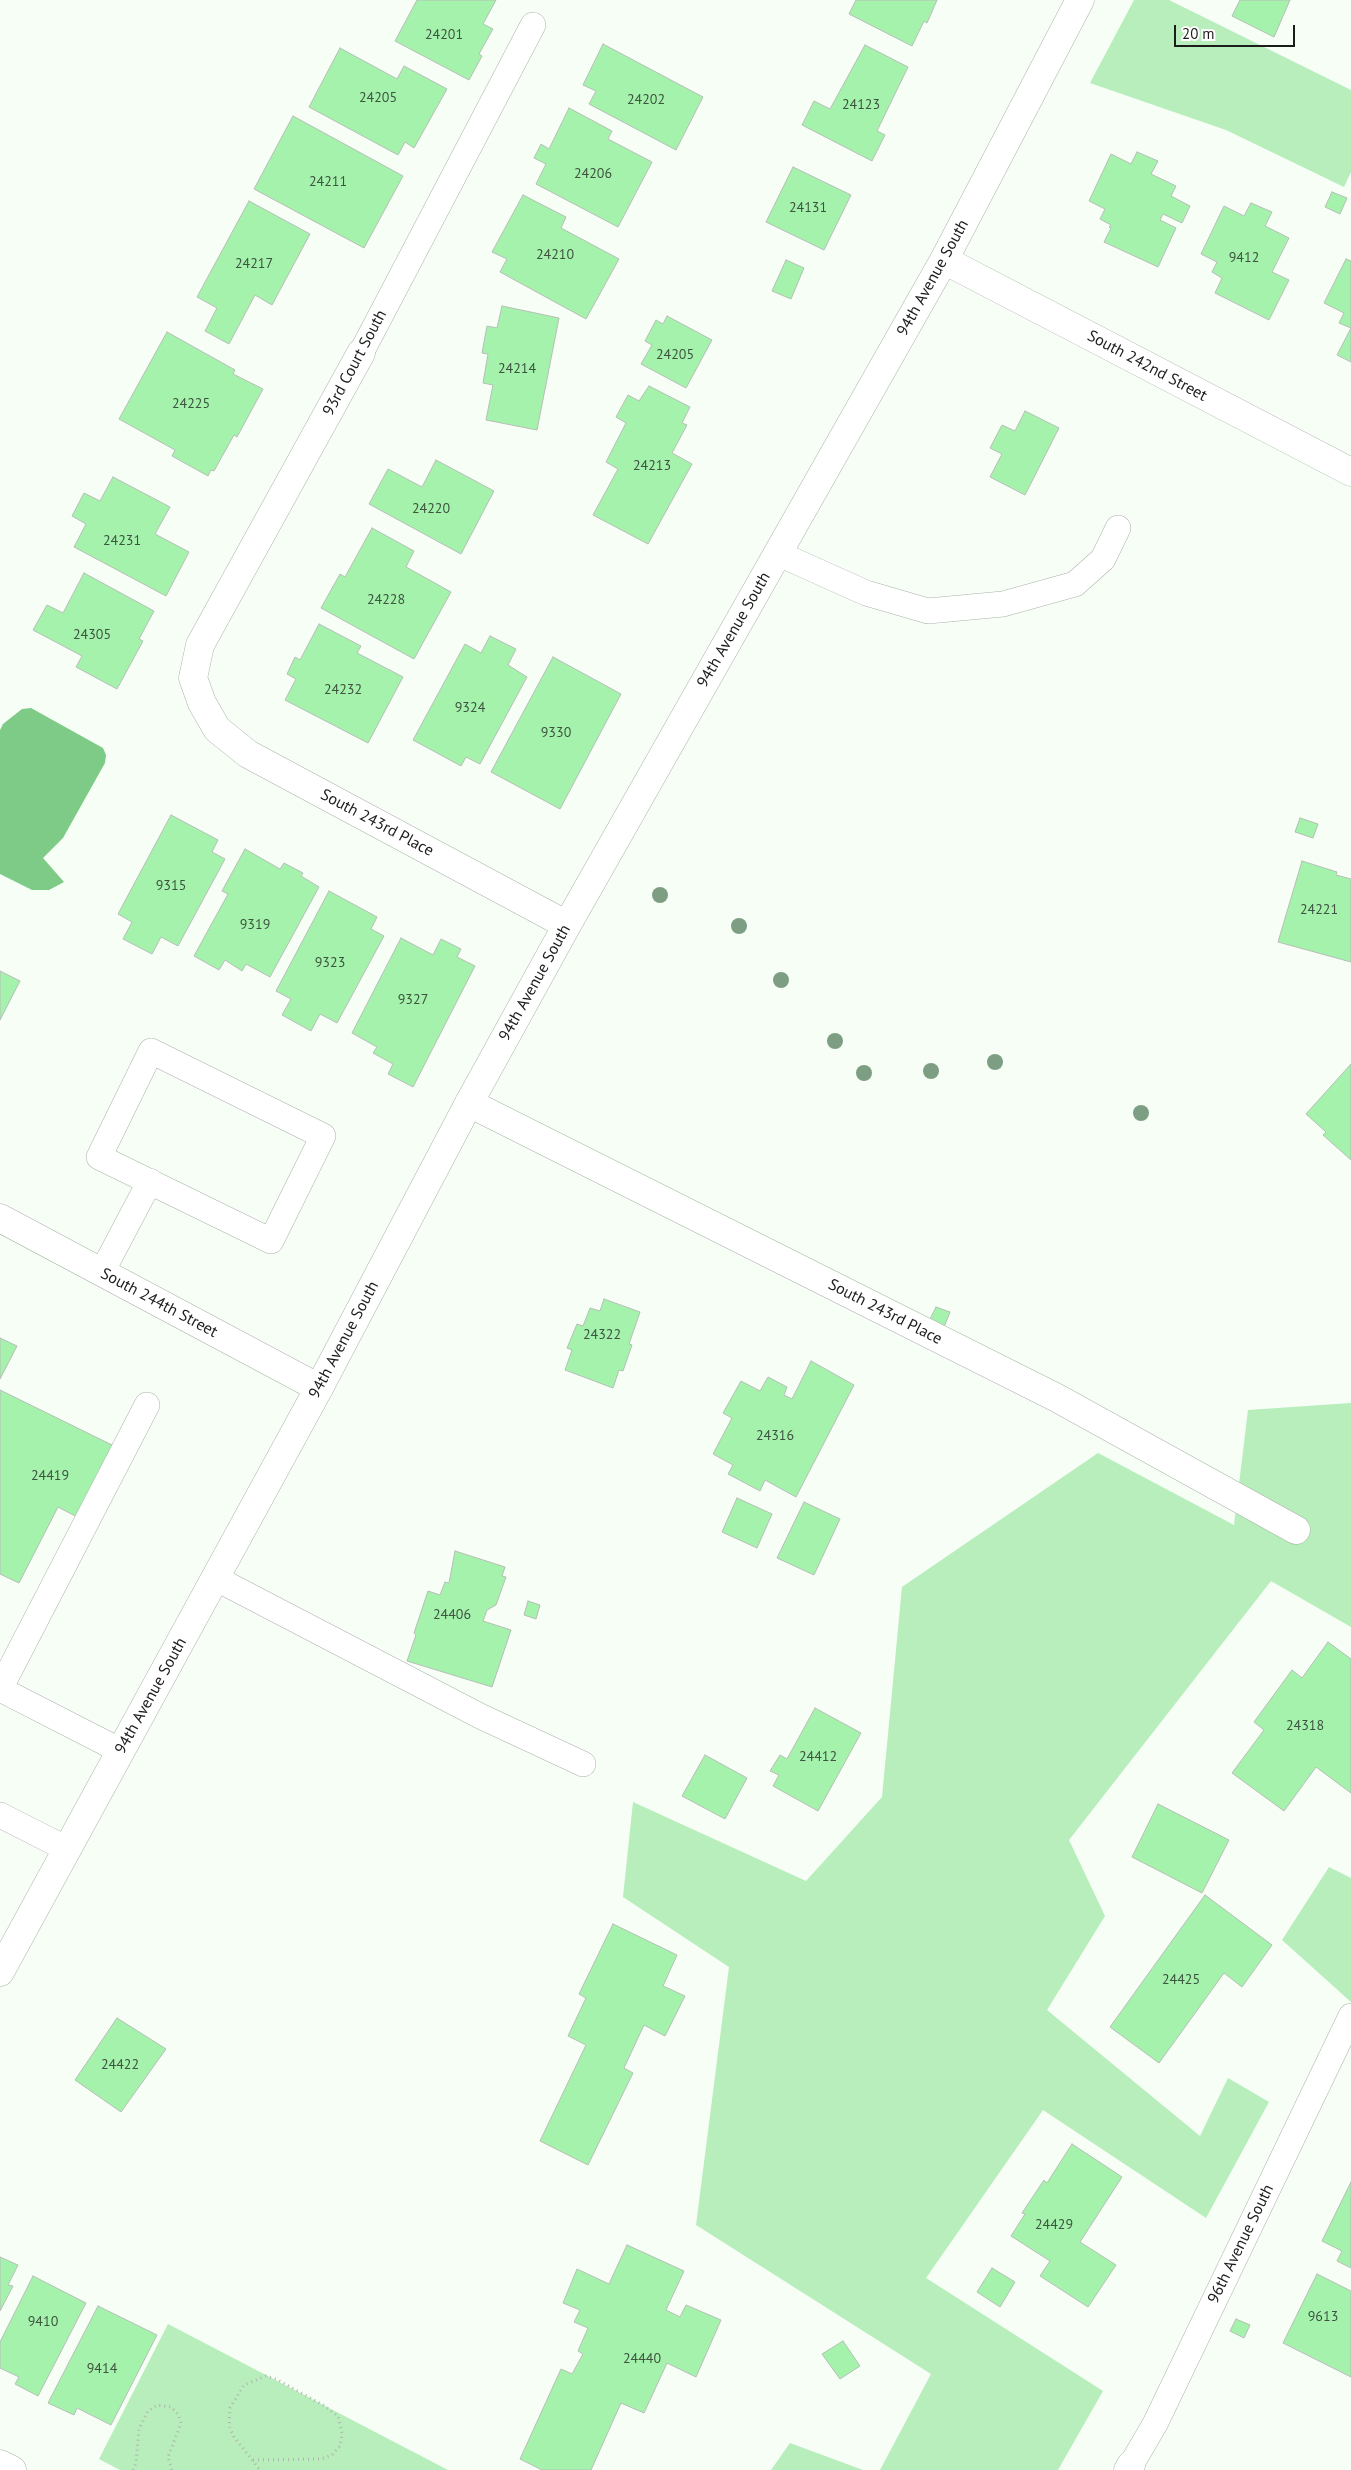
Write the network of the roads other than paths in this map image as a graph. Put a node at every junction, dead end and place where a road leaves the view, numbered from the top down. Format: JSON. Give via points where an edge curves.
{"nodes":[{"id":1,"x":1080,"y":0,"type":"edge"},
{"id":2,"x":533,"y":25,"type":"dead end"},
{"id":3,"x":944,"y":260,"type":"junction"},
{"id":4,"x":362,"y":353,"type":"joint"},
{"id":5,"x":1351,"y":472,"type":"edge"},
{"id":6,"x":1118,"y":528,"type":"dead end"},
{"id":7,"x":777,"y":553,"type":"junction"},
{"id":8,"x":202,"y":704,"type":"joint"},
{"id":9,"x":567,"y":925,"type":"junction"},
{"id":10,"x":469,"y":1103,"type":"junction"},
{"id":11,"x":150,"y":1182,"type":"junction"},
{"id":12,"x":0,"y":1218,"type":"edge"},
{"id":13,"x":102,"y":1272,"type":"junction"},
{"id":14,"x":319,"y":1388,"type":"junction"},
{"id":15,"x":147,"y":1404,"type":"dead end"},
{"id":16,"x":1296,"y":1530,"type":"dead end"},
{"id":17,"x":215,"y":1578,"type":"junction"},
{"id":18,"x":0,"y":1689,"type":"edge"},
{"id":19,"x":121,"y":1751,"type":"junction"},
{"id":20,"x":583,"y":1764,"type":"dead end"},
{"id":21,"x":0,"y":1815,"type":"edge"},
{"id":22,"x":67,"y":1849,"type":"junction"},
{"id":23,"x":0,"y":1972,"type":"edge"},
{"id":24,"x":1351,"y":2016,"type":"edge"},
{"id":25,"x":0,"y":2464,"type":"edge"},
{"id":26,"x":1129,"y":2467,"type":"edge"},
{"id":27,"x":12,"y":2470,"type":"edge"}],
"edges":[{"from":1,"to":3,"type":"street","name":"94th Avenue South"},
{"from":2,"to":4,"type":"lane","name":"93rd Court South"},
{"from":3,"to":5,"type":"street","name":"South 242nd Street"},
{"from":3,"to":7,"type":"street","name":"94th Avenue South"},
{"from":4,"to":8,"type":"street","name":"93rd Court South","via":[[200,645],[194,678]]},
{"from":6,"to":7,"type":"lane","via":[[1103,559],[1075,584],[1003,604],[928,611],[866,593]]},
{"from":7,"to":9,"type":"street","name":"94th Avenue South"},
{"from":8,"to":9,"type":"street","name":"South 243rd Place","via":[[217,729],[248,754]]},
{"from":9,"to":10,"type":"street","name":"94th Avenue South"},
{"from":10,"to":14,"type":"street","name":"94th Avenue South"},
{"from":10,"to":16,"type":"street","name":"South 243rd Place","via":[[1057,1398]]},
{"from":11,"to":11,"type":"lane","via":[[99,1157],[151,1051],[323,1136],[271,1241]]},
{"from":11,"to":13,"type":"lane"},
{"from":12,"to":13,"type":"street","name":"South 244th Street"},
{"from":13,"to":14,"type":"street","name":"South 244th Street"},
{"from":14,"to":17,"type":"street","name":"94th Avenue South"},
{"from":15,"to":18,"type":"lane"},
{"from":17,"to":19,"type":"street","name":"94th Avenue South"},
{"from":17,"to":20,"type":"lane","via":[[480,1716]]},
{"from":18,"to":19,"type":"lane"},
{"from":19,"to":22,"type":"street","name":"94th Avenue South"},
{"from":21,"to":22,"type":"lane"},
{"from":22,"to":23,"type":"street","name":"94th Avenue South"},
{"from":24,"to":26,"type":"lane","name":"96th Avenue South","via":[[1154,2424]]},
{"from":25,"to":27,"type":"street"}]}
